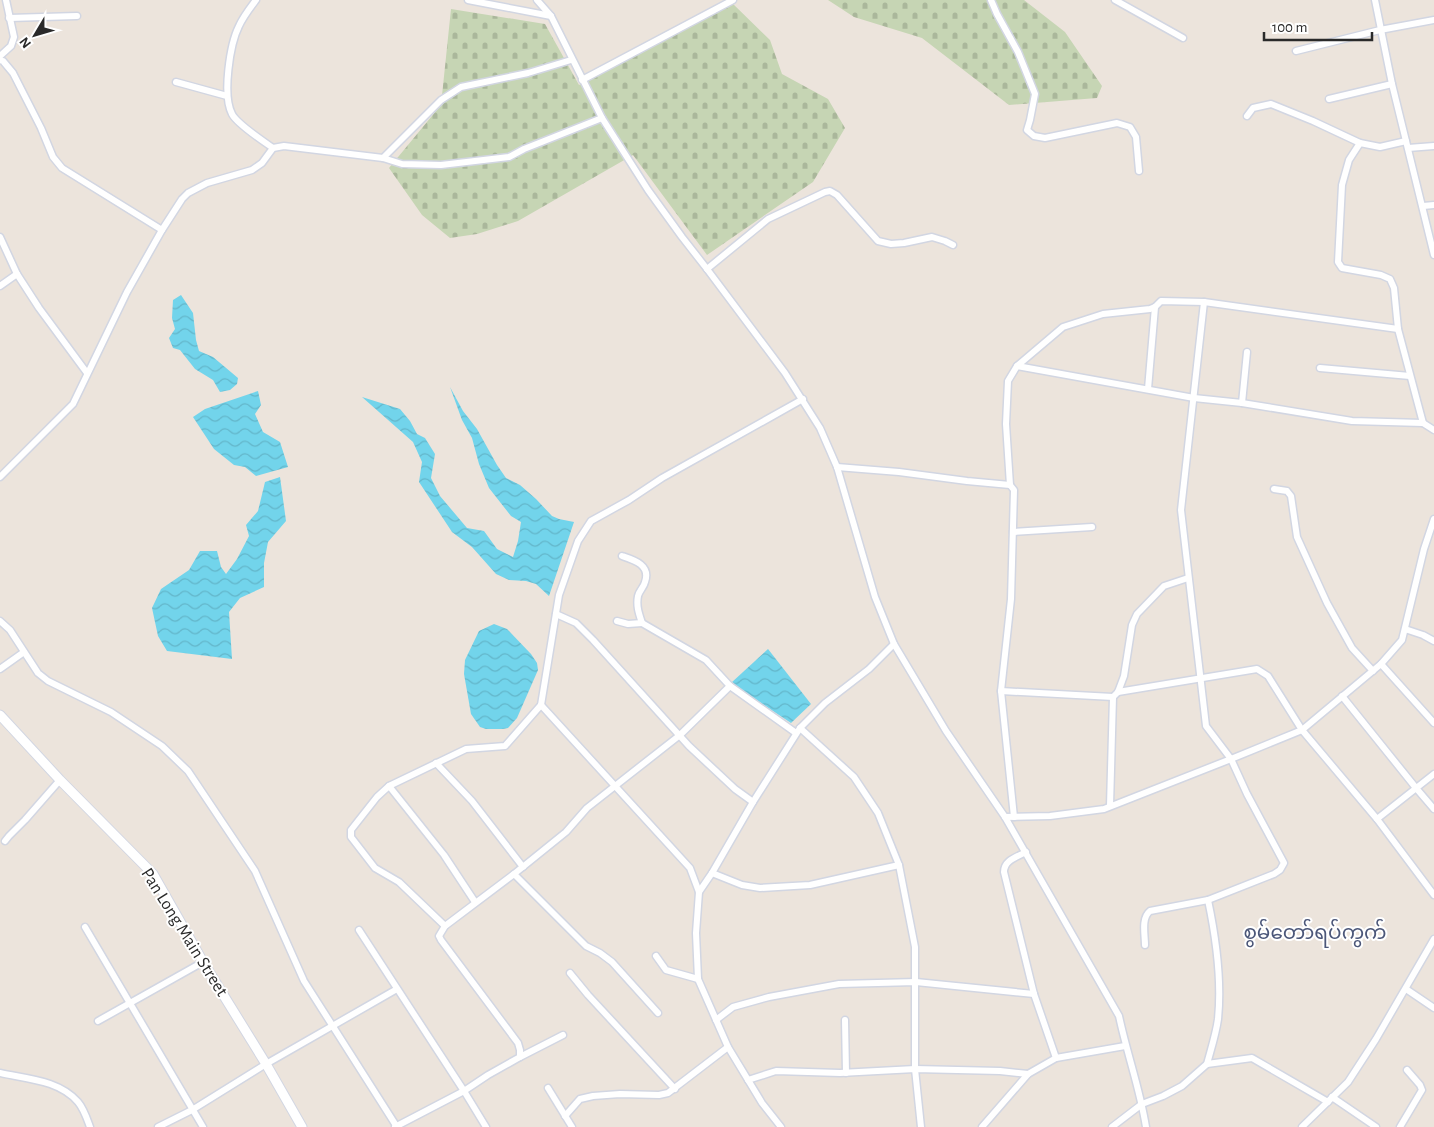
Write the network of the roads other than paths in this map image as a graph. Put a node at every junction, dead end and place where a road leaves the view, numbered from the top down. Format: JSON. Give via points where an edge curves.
{"nodes":[{"id":1,"x":6,"y":0,"type":"edge"},
{"id":2,"x":256,"y":0,"type":"edge"},
{"id":3,"x":468,"y":0,"type":"edge"},
{"id":4,"x":537,"y":0,"type":"edge"},
{"id":5,"x":733,"y":0,"type":"edge"},
{"id":6,"x":991,"y":0,"type":"edge"},
{"id":7,"x":1115,"y":0,"type":"edge"},
{"id":8,"x":1375,"y":0,"type":"edge"},
{"id":9,"x":77,"y":16,"type":"dead end"},
{"id":10,"x":550,"y":16,"type":"junction"},
{"id":11,"x":9,"y":18,"type":"junction"},
{"id":12,"x":1434,"y":20,"type":"edge"},
{"id":13,"x":1380,"y":30,"type":"junction"},
{"id":14,"x":1183,"y":38,"type":"dead end"},
{"id":15,"x":1296,"y":51,"type":"dead end"},
{"id":16,"x":0,"y":56,"type":"edge"},
{"id":17,"x":0,"y":60,"type":"edge"},
{"id":18,"x":571,"y":60,"type":"junction"},
{"id":19,"x":582,"y":80,"type":"junction"},
{"id":20,"x":176,"y":82,"type":"dead end"},
{"id":21,"x":1392,"y":84,"type":"junction"},
{"id":22,"x":227,"y":96,"type":"junction"},
{"id":23,"x":1328,"y":98,"type":"dead end"},
{"id":24,"x":1248,"y":116,"type":"dead end"},
{"id":25,"x":602,"y":118,"type":"junction"},
{"id":26,"x":1360,"y":143,"type":"junction"},
{"id":27,"x":1407,"y":144,"type":"junction"},
{"id":28,"x":1434,"y":146,"type":"edge"},
{"id":29,"x":273,"y":148,"type":"junction"},
{"id":30,"x":383,"y":158,"type":"junction"},
{"id":31,"x":1138,"y":171,"type":"dead end"},
{"id":32,"x":1434,"y":205,"type":"edge"},
{"id":33,"x":1423,"y":206,"type":"junction"},
{"id":34,"x":162,"y":230,"type":"junction"},
{"id":35,"x":0,"y":236,"type":"edge"},
{"id":36,"x":953,"y":246,"type":"dead end"},
{"id":37,"x":1434,"y":256,"type":"edge"},
{"id":38,"x":708,"y":269,"type":"junction"},
{"id":39,"x":16,"y":274,"type":"junction"},
{"id":40,"x":0,"y":286,"type":"edge"},
{"id":41,"x":1204,"y":302,"type":"junction"},
{"id":42,"x":1155,"y":307,"type":"junction"},
{"id":43,"x":1398,"y":329,"type":"junction"},
{"id":44,"x":1247,"y":352,"type":"dead end"},
{"id":45,"x":1017,"y":366,"type":"junction"},
{"id":46,"x":1320,"y":368,"type":"dead end"},
{"id":47,"x":87,"y":374,"type":"junction"},
{"id":48,"x":1410,"y":376,"type":"junction"},
{"id":49,"x":1148,"y":389,"type":"junction"},
{"id":50,"x":803,"y":398,"type":"junction"},
{"id":51,"x":1194,"y":398,"type":"junction"},
{"id":52,"x":1242,"y":403,"type":"junction"},
{"id":53,"x":1422,"y":423,"type":"junction"},
{"id":54,"x":1434,"y":430,"type":"edge"},
{"id":55,"x":837,"y":468,"type":"junction"},
{"id":56,"x":0,"y":477,"type":"edge"},
{"id":57,"x":1010,"y":485,"type":"junction"},
{"id":58,"x":1274,"y":489,"type":"dead end"},
{"id":59,"x":1434,"y":519,"type":"edge"},
{"id":60,"x":1092,"y":527,"type":"dead end"},
{"id":61,"x":1013,"y":532,"type":"junction"},
{"id":62,"x":622,"y":556,"type":"dead end"},
{"id":63,"x":1188,"y":578,"type":"junction"},
{"id":64,"x":556,"y":614,"type":"junction"},
{"id":65,"x":0,"y":621,"type":"edge"},
{"id":66,"x":617,"y":621,"type":"dead end"},
{"id":67,"x":642,"y":623,"type":"junction"},
{"id":68,"x":1405,"y":629,"type":"junction"},
{"id":69,"x":1434,"y":641,"type":"edge"},
{"id":70,"x":894,"y":644,"type":"junction"},
{"id":71,"x":24,"y":652,"type":"junction"},
{"id":72,"x":1381,"y":664,"type":"junction"},
{"id":73,"x":0,"y":669,"type":"edge"},
{"id":74,"x":1373,"y":671,"type":"junction"},
{"id":75,"x":1200,"y":679,"type":"junction"},
{"id":76,"x":730,"y":686,"type":"junction"},
{"id":77,"x":1000,"y":690,"type":"junction"},
{"id":78,"x":1118,"y":692,"type":"junction"},
{"id":79,"x":1342,"y":696,"type":"junction"},
{"id":80,"x":1113,"y":697,"type":"junction"},
{"id":81,"x":542,"y":705,"type":"junction"},
{"id":82,"x":0,"y":715,"type":"edge"},
{"id":83,"x":1434,"y":723,"type":"edge"},
{"id":84,"x":1302,"y":730,"type":"junction"},
{"id":85,"x":798,"y":731,"type":"junction"},
{"id":86,"x":680,"y":735,"type":"junction"},
{"id":87,"x":1231,"y":759,"type":"junction"},
{"id":88,"x":436,"y":763,"type":"junction"},
{"id":89,"x":1434,"y":774,"type":"edge"},
{"id":90,"x":60,"y":780,"type":"junction"},
{"id":91,"x":388,"y":786,"type":"junction"},
{"id":92,"x":615,"y":786,"type":"junction"},
{"id":93,"x":1416,"y":788,"type":"junction"},
{"id":94,"x":754,"y":802,"type":"junction"},
{"id":95,"x":1110,"y":806,"type":"junction"},
{"id":96,"x":1434,"y":809,"type":"edge"},
{"id":97,"x":1005,"y":817,"type":"junction"},
{"id":98,"x":1014,"y":817,"type":"junction"},
{"id":99,"x":1377,"y":819,"type":"junction"},
{"id":100,"x":5,"y":841,"type":"dead end"},
{"id":101,"x":1026,"y":852,"type":"junction"},
{"id":102,"x":899,"y":865,"type":"junction"},
{"id":103,"x":523,"y":867,"type":"junction"},
{"id":104,"x":712,"y":873,"type":"junction"},
{"id":105,"x":514,"y":874,"type":"junction"},
{"id":106,"x":699,"y":892,"type":"junction"},
{"id":107,"x":1434,"y":895,"type":"edge"},
{"id":108,"x":1208,"y":900,"type":"junction"},
{"id":109,"x":475,"y":902,"type":"junction"},
{"id":110,"x":446,"y":926,"type":"junction"},
{"id":111,"x":85,"y":927,"type":"dead end"},
{"id":112,"x":359,"y":930,"type":"dead end"},
{"id":113,"x":1434,"y":939,"type":"edge"},
{"id":114,"x":1145,"y":945,"type":"dead end"},
{"id":115,"x":656,"y":956,"type":"dead end"},
{"id":116,"x":203,"y":962,"type":"junction"},
{"id":117,"x":570,"y":973,"type":"dead end"},
{"id":118,"x":698,"y":979,"type":"junction"},
{"id":119,"x":916,"y":982,"type":"junction"},
{"id":120,"x":396,"y":988,"type":"junction"},
{"id":121,"x":1406,"y":989,"type":"junction"},
{"id":122,"x":1034,"y":994,"type":"junction"},
{"id":123,"x":130,"y":1003,"type":"junction"},
{"id":124,"x":1434,"y":1008,"type":"edge"},
{"id":125,"x":658,"y":1013,"type":"dead end"},
{"id":126,"x":716,"y":1020,"type":"junction"},
{"id":127,"x":845,"y":1020,"type":"dead end"},
{"id":128,"x":98,"y":1021,"type":"dead end"},
{"id":129,"x":333,"y":1026,"type":"junction"},
{"id":130,"x":563,"y":1034,"type":"dead end"},
{"id":131,"x":1125,"y":1046,"type":"junction"},
{"id":132,"x":728,"y":1047,"type":"junction"},
{"id":133,"x":520,"y":1057,"type":"junction"},
{"id":134,"x":1056,"y":1058,"type":"junction"},
{"id":135,"x":266,"y":1064,"type":"junction"},
{"id":136,"x":1207,"y":1064,"type":"junction"},
{"id":137,"x":915,"y":1069,"type":"junction"},
{"id":138,"x":1407,"y":1070,"type":"dead end"},
{"id":139,"x":0,"y":1073,"type":"edge"},
{"id":140,"x":846,"y":1073,"type":"junction"},
{"id":141,"x":1028,"y":1074,"type":"junction"},
{"id":142,"x":748,"y":1080,"type":"junction"},
{"id":143,"x":548,"y":1088,"type":"dead end"},
{"id":144,"x":675,"y":1089,"type":"junction"},
{"id":145,"x":464,"y":1091,"type":"junction"},
{"id":146,"x":1330,"y":1099,"type":"junction"},
{"id":147,"x":1142,"y":1104,"type":"junction"},
{"id":148,"x":192,"y":1110,"type":"junction"},
{"id":149,"x":565,"y":1116,"type":"junction"},
{"id":150,"x":90,"y":1127,"type":"edge"},
{"id":151,"x":158,"y":1127,"type":"edge"},
{"id":152,"x":202,"y":1127,"type":"edge"},
{"id":153,"x":302,"y":1127,"type":"edge"},
{"id":154,"x":396,"y":1127,"type":"edge"},
{"id":155,"x":486,"y":1127,"type":"edge"},
{"id":156,"x":572,"y":1127,"type":"edge"},
{"id":157,"x":781,"y":1127,"type":"edge"},
{"id":158,"x":920,"y":1127,"type":"edge"},
{"id":159,"x":982,"y":1127,"type":"edge"},
{"id":160,"x":1112,"y":1127,"type":"edge"},
{"id":161,"x":1146,"y":1127,"type":"edge"},
{"id":162,"x":1302,"y":1127,"type":"edge"},
{"id":163,"x":1376,"y":1127,"type":"edge"},
{"id":164,"x":1400,"y":1127,"type":"edge"}],
"edges":[{"from":1,"to":11,"type":"street"},
{"from":2,"to":22,"type":"street","via":[[238,26],[226,82]]},
{"from":3,"to":10,"type":"street"},
{"from":4,"to":10,"type":"street"},
{"from":5,"to":19,"type":"street"},
{"from":6,"to":31,"type":"street","via":[[1018,52],[1034,94],[1027,130],[1044,138],[1117,123],[1130,127],[1136,137]]},
{"from":7,"to":14,"type":"street"},
{"from":8,"to":13,"type":"street"},
{"from":9,"to":11,"type":"street"},
{"from":10,"to":18,"type":"street"},
{"from":11,"to":16,"type":"street","via":[[14,36],[11,46]]},
{"from":12,"to":13,"type":"street"},
{"from":13,"to":15,"type":"street"},
{"from":13,"to":21,"type":"street"},
{"from":17,"to":34,"type":"street","via":[[12,73],[53,157],[62,168]]},
{"from":18,"to":19,"type":"street"},
{"from":18,"to":30,"type":"street","via":[[461,87],[441,100]]},
{"from":19,"to":25,"type":"street"},
{"from":20,"to":22,"type":"street"},
{"from":21,"to":23,"type":"street"},
{"from":21,"to":27,"type":"street"},
{"from":22,"to":29,"type":"street","via":[[232,114]]},
{"from":24,"to":26,"type":"street","via":[[1253,108],[1271,104]]},
{"from":25,"to":30,"type":"street","via":[[509,157],[441,165],[402,164]]},
{"from":25,"to":38,"type":"street","via":[[648,190]]},
{"from":26,"to":27,"type":"street","via":[[1380,147]]},
{"from":26,"to":43,"type":"street","via":[[1349,160],[1342,184],[1338,262],[1342,268],[1390,279],[1394,288]]},
{"from":27,"to":28,"type":"street"},
{"from":27,"to":33,"type":"street"},
{"from":29,"to":30,"type":"street","via":[[284,146]]},
{"from":29,"to":34,"type":"street","via":[[252,170],[207,183],[188,193]]},
{"from":32,"to":33,"type":"street"},
{"from":33,"to":37,"type":"street"},
{"from":34,"to":47,"type":"street"},
{"from":35,"to":39,"type":"street"},
{"from":36,"to":38,"type":"street","via":[[932,237],[891,244],[878,241],[830,191],[768,220]]},
{"from":38,"to":50,"type":"street"},
{"from":39,"to":40,"type":"street"},
{"from":39,"to":47,"type":"street"},
{"from":41,"to":42,"type":"street","via":[[1161,301]]},
{"from":41,"to":43,"type":"street"},
{"from":41,"to":51,"type":"street"},
{"from":42,"to":45,"type":"street","via":[[1103,314],[1062,327]]},
{"from":42,"to":49,"type":"street"},
{"from":43,"to":48,"type":"street"},
{"from":44,"to":52,"type":"street"},
{"from":45,"to":49,"type":"street"},
{"from":45,"to":57,"type":"street","via":[[1008,381],[1006,424]]},
{"from":46,"to":48,"type":"street"},
{"from":47,"to":56,"type":"street","via":[[73,404]]},
{"from":48,"to":53,"type":"street"},
{"from":49,"to":51,"type":"street"},
{"from":50,"to":55,"type":"street"},
{"from":50,"to":64,"type":"street","via":[[591,521],[578,540],[559,595]]},
{"from":51,"to":52,"type":"street"},
{"from":51,"to":63,"type":"street","via":[[1181,510]]},
{"from":52,"to":53,"type":"street","via":[[1352,421]]},
{"from":53,"to":54,"type":"street"},
{"from":55,"to":57,"type":"street"},
{"from":55,"to":70,"type":"street","via":[[875,597]]},
{"from":57,"to":61,"type":"street","via":[[1014,490]]},
{"from":58,"to":74,"type":"street","via":[[1287,491],[1291,496],[1297,536],[1326,603],[1352,648]]},
{"from":59,"to":68,"type":"street"},
{"from":60,"to":61,"type":"street"},
{"from":61,"to":77,"type":"street","via":[[1011,599]]},
{"from":62,"to":67,"type":"street","via":[[638,562],[645,570],[646,582],[637,606]]},
{"from":63,"to":75,"type":"street"},
{"from":63,"to":78,"type":"street","via":[[1164,586],[1138,614],[1132,625],[1124,676]]},
{"from":64,"to":81,"type":"street"},
{"from":64,"to":86,"type":"street","via":[[576,623]]},
{"from":65,"to":71,"type":"street"},
{"from":66,"to":67,"type":"street"},
{"from":67,"to":76,"type":"street","via":[[706,660]]},
{"from":68,"to":69,"type":"street"},
{"from":68,"to":72,"type":"street","via":[[1402,640]]},
{"from":70,"to":85,"type":"street","via":[[869,669],[825,703]]},
{"from":70,"to":97,"type":"street","via":[[946,731]]},
{"from":71,"to":73,"type":"street"},
{"from":71,"to":129,"type":"street","via":[[38,673],[48,681],[111,712],[162,746],[188,771],[255,871],[304,981]]},
{"from":72,"to":74,"type":"street"},
{"from":72,"to":83,"type":"street"},
{"from":74,"to":79,"type":"street"},
{"from":75,"to":78,"type":"street"},
{"from":75,"to":84,"type":"street","via":[[1257,669],[1268,676]]},
{"from":75,"to":87,"type":"street","via":[[1206,726]]},
{"from":76,"to":85,"type":"street"},
{"from":76,"to":86,"type":"street"},
{"from":77,"to":80,"type":"street"},
{"from":77,"to":98,"type":"street"},
{"from":78,"to":80,"type":"street"},
{"from":79,"to":84,"type":"street"},
{"from":79,"to":93,"type":"street"},
{"from":80,"to":95,"type":"street"},
{"from":81,"to":88,"type":"street","via":[[505,746],[466,749]]},
{"from":81,"to":92,"type":"street"},
{"from":82,"to":90,"type":"street","name":"Pan Long Main Street"},
{"from":84,"to":87,"type":"street"},
{"from":84,"to":99,"type":"street"},
{"from":85,"to":94,"type":"street"},
{"from":85,"to":102,"type":"street","via":[[854,777],[878,813]]},
{"from":86,"to":92,"type":"street"},
{"from":86,"to":94,"type":"street","via":[[735,789]]},
{"from":87,"to":95,"type":"street"},
{"from":87,"to":108,"type":"street","via":[[1284,863],[1274,874]]},
{"from":88,"to":91,"type":"street"},
{"from":88,"to":103,"type":"street","via":[[472,801]]},
{"from":89,"to":93,"type":"street"},
{"from":90,"to":100,"type":"street"},
{"from":90,"to":116,"type":"street","name":"Pan Long Main Street","via":[[153,874]]},
{"from":91,"to":109,"type":"street","via":[[444,855]]},
{"from":91,"to":110,"type":"street","via":[[352,830],[351,837],[375,868],[399,882]]},
{"from":92,"to":103,"type":"street"},
{"from":92,"to":106,"type":"street","via":[[690,868]]},
{"from":93,"to":96,"type":"street"},
{"from":93,"to":99,"type":"street"},
{"from":94,"to":104,"type":"street"},
{"from":95,"to":98,"type":"street","via":[[1050,816]]},
{"from":97,"to":98,"type":"street"},
{"from":97,"to":101,"type":"street"},
{"from":99,"to":107,"type":"street"},
{"from":101,"to":122,"type":"street","via":[[1003,868]]},
{"from":101,"to":131,"type":"street","via":[[1119,1016]]},
{"from":102,"to":104,"type":"street","via":[[810,884],[760,888],[742,885]]},
{"from":102,"to":119,"type":"street","via":[[915,947]]},
{"from":103,"to":105,"type":"street"},
{"from":104,"to":106,"type":"street"},
{"from":105,"to":109,"type":"street"},
{"from":105,"to":125,"type":"street","via":[[586,946],[612,962]]},
{"from":106,"to":118,"type":"street","via":[[696,933]]},
{"from":108,"to":114,"type":"street","via":[[1146,913]]},
{"from":108,"to":136,"type":"street","via":[[1219,988],[1218,1019]]},
{"from":109,"to":110,"type":"street"},
{"from":110,"to":133,"type":"street","via":[[439,936],[441,940],[518,1043]]},
{"from":111,"to":123,"type":"street"},
{"from":112,"to":120,"type":"street"},
{"from":113,"to":121,"type":"street"},
{"from":115,"to":118,"type":"street","via":[[666,970]]},
{"from":116,"to":123,"type":"street"},
{"from":116,"to":135,"type":"street","name":"Pan Long Main Street"},
{"from":117,"to":144,"type":"street"},
{"from":118,"to":126,"type":"street"},
{"from":119,"to":122,"type":"street"},
{"from":119,"to":126,"type":"street","via":[[839,984],[809,989],[733,1007]]},
{"from":119,"to":137,"type":"street"},
{"from":120,"to":129,"type":"street"},
{"from":120,"to":145,"type":"street"},
{"from":121,"to":124,"type":"street"},
{"from":121,"to":146,"type":"street","via":[[1348,1082]]},
{"from":122,"to":134,"type":"street"},
{"from":123,"to":128,"type":"street"},
{"from":123,"to":148,"type":"street"},
{"from":126,"to":132,"type":"street"},
{"from":127,"to":140,"type":"street"},
{"from":129,"to":135,"type":"street"},
{"from":129,"to":154,"type":"street"},
{"from":130,"to":133,"type":"street"},
{"from":131,"to":134,"type":"street"},
{"from":131,"to":147,"type":"street"},
{"from":132,"to":142,"type":"street"},
{"from":132,"to":144,"type":"street"},
{"from":133,"to":145,"type":"street"},
{"from":134,"to":141,"type":"street"},
{"from":135,"to":148,"type":"street"},
{"from":135,"to":153,"type":"street","name":"Pan Long Main Street"},
{"from":136,"to":146,"type":"street","via":[[1252,1058]]},
{"from":136,"to":147,"type":"street","via":[[1182,1086]]},
{"from":137,"to":140,"type":"street"},
{"from":137,"to":141,"type":"street"},
{"from":137,"to":158,"type":"street"},
{"from":138,"to":164,"type":"street","via":[[1422,1090]]},
{"from":139,"to":150,"type":"street","via":[[51,1084],[67,1091],[80,1104]]},
{"from":140,"to":142,"type":"street","via":[[776,1071]]},
{"from":141,"to":159,"type":"street"},
{"from":142,"to":157,"type":"street"},
{"from":143,"to":149,"type":"street"},
{"from":144,"to":149,"type":"street","via":[[660,1095],[620,1094],[580,1099]]},
{"from":145,"to":154,"type":"street"},
{"from":145,"to":155,"type":"street"},
{"from":146,"to":162,"type":"street"},
{"from":146,"to":163,"type":"street"},
{"from":147,"to":160,"type":"street"},
{"from":147,"to":161,"type":"street"},
{"from":148,"to":151,"type":"street"},
{"from":148,"to":152,"type":"street"},
{"from":149,"to":156,"type":"street"}]}
